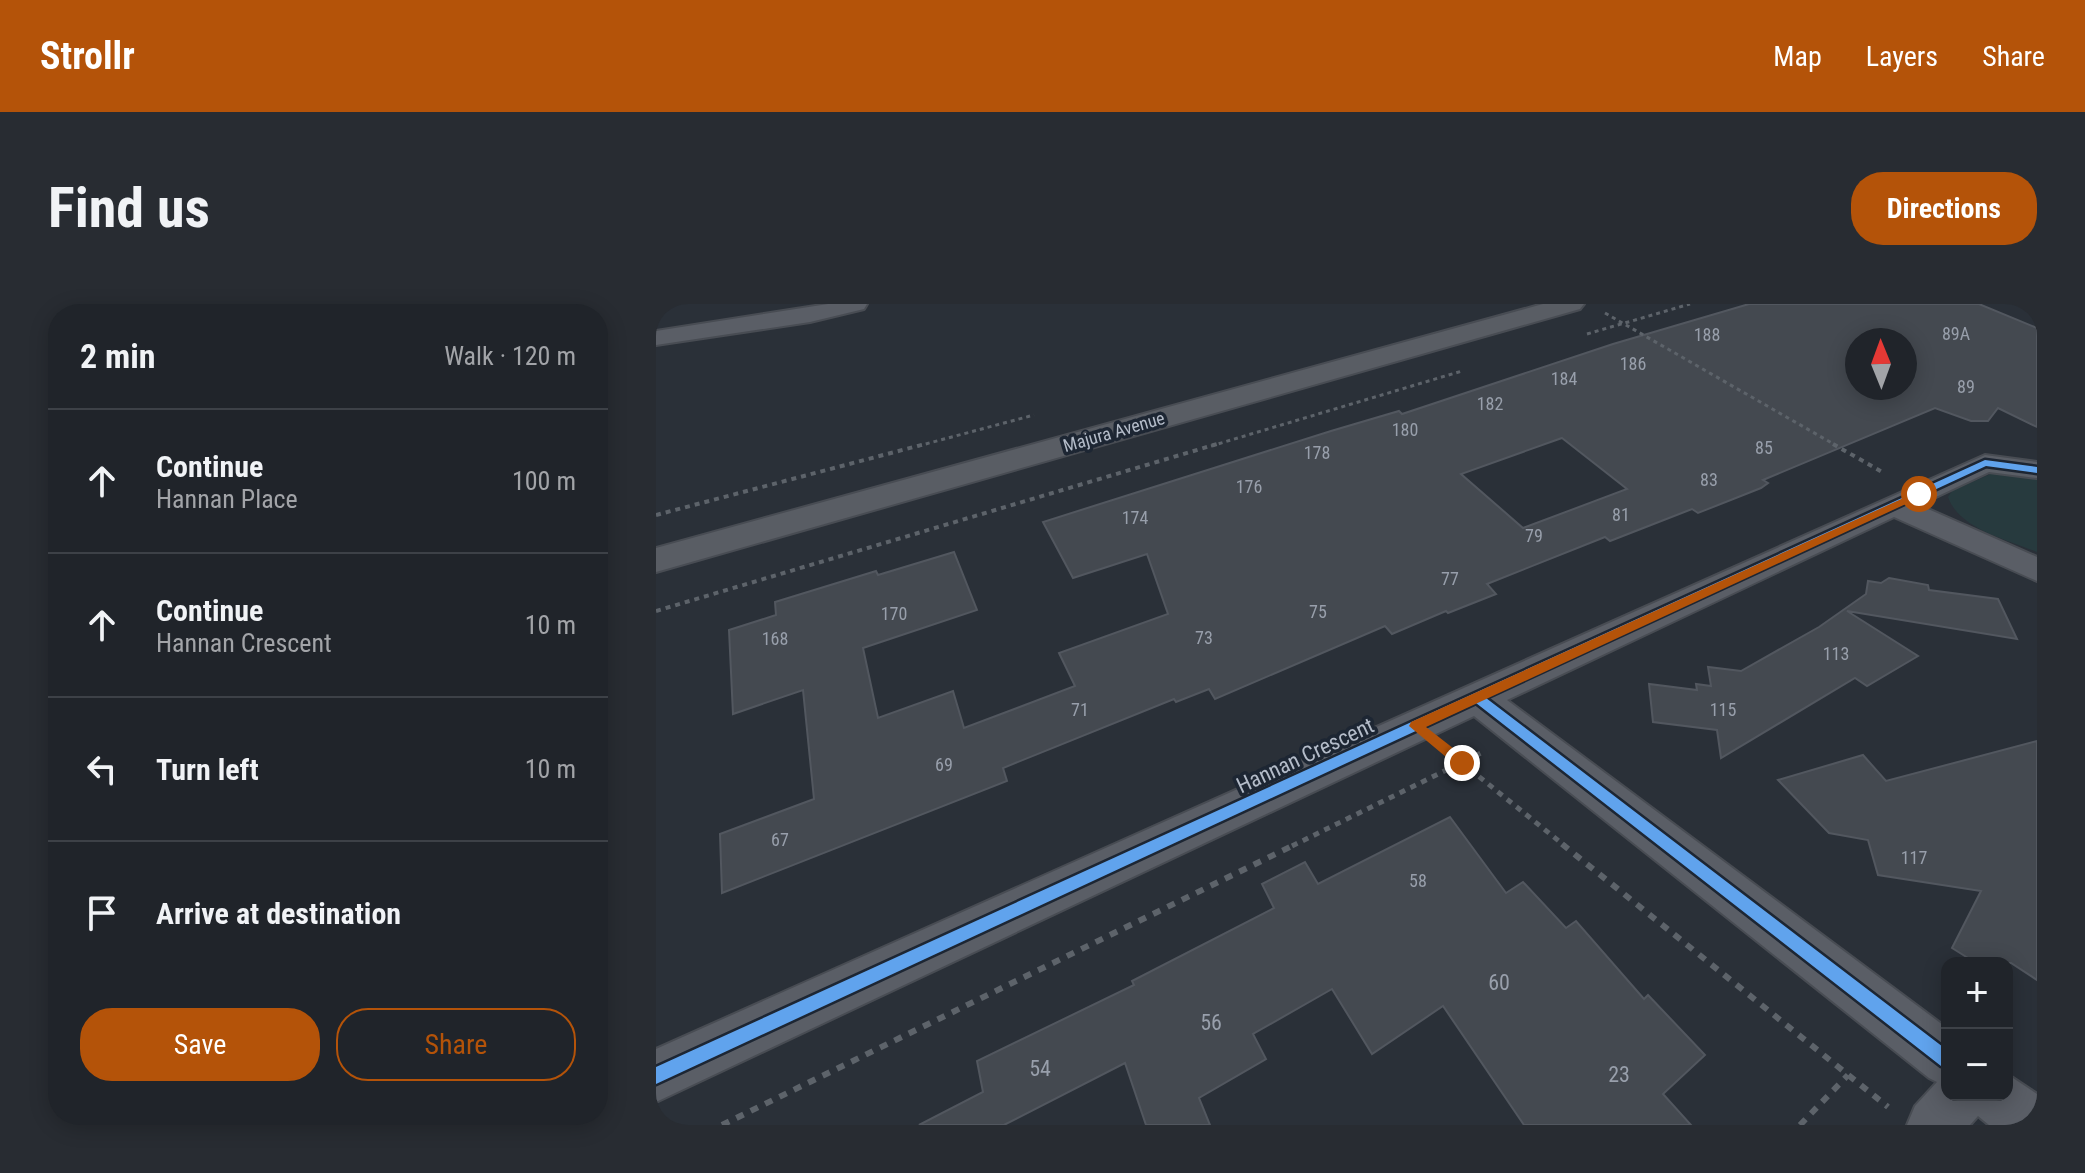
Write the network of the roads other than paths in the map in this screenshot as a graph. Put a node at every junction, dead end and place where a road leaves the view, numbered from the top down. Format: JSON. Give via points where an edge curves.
{"nodes":[{"id":1,"x":856,"y":304,"type":"edge"},
{"id":2,"x":1571,"y":304,"type":"edge"},
{"id":3,"x":656,"y":338,"type":"edge"},
{"id":4,"x":2037,"y":470,"type":"edge"},
{"id":5,"x":1907,"y":499,"type":"junction"},
{"id":6,"x":656,"y":560,"type":"edge"},
{"id":7,"x":2037,"y":570,"type":"edge"},
{"id":8,"x":1477,"y":698,"type":"junction"},
{"id":9,"x":1941,"y":1055,"type":"edge"},
{"id":10,"x":656,"y":1076,"type":"edge"},
{"id":11,"x":1950,"y":1101,"type":"edge"},
{"id":12,"x":2001,"y":1101,"type":"edge"},
{"id":13,"x":1916,"y":1120,"type":"edge"},
{"id":14,"x":2034,"y":1125,"type":"edge"}],
"edges":[{"from":1,"to":3,"type":"street"},
{"from":2,"to":6,"type":"main road","name":"Majura Avenue"},
{"from":4,"to":5,"type":"street","name":"Hannan Crescent","via":[[1985,463]]},
{"from":5,"to":7,"type":"street"},
{"from":5,"to":8,"type":"street","name":"Hannan Crescent"},
{"from":8,"to":9,"type":"street"},
{"from":8,"to":10,"type":"street","name":"Hannan Crescent"},
{"from":11,"to":13,"type":"street"},
{"from":12,"to":14,"type":"street"}]}
